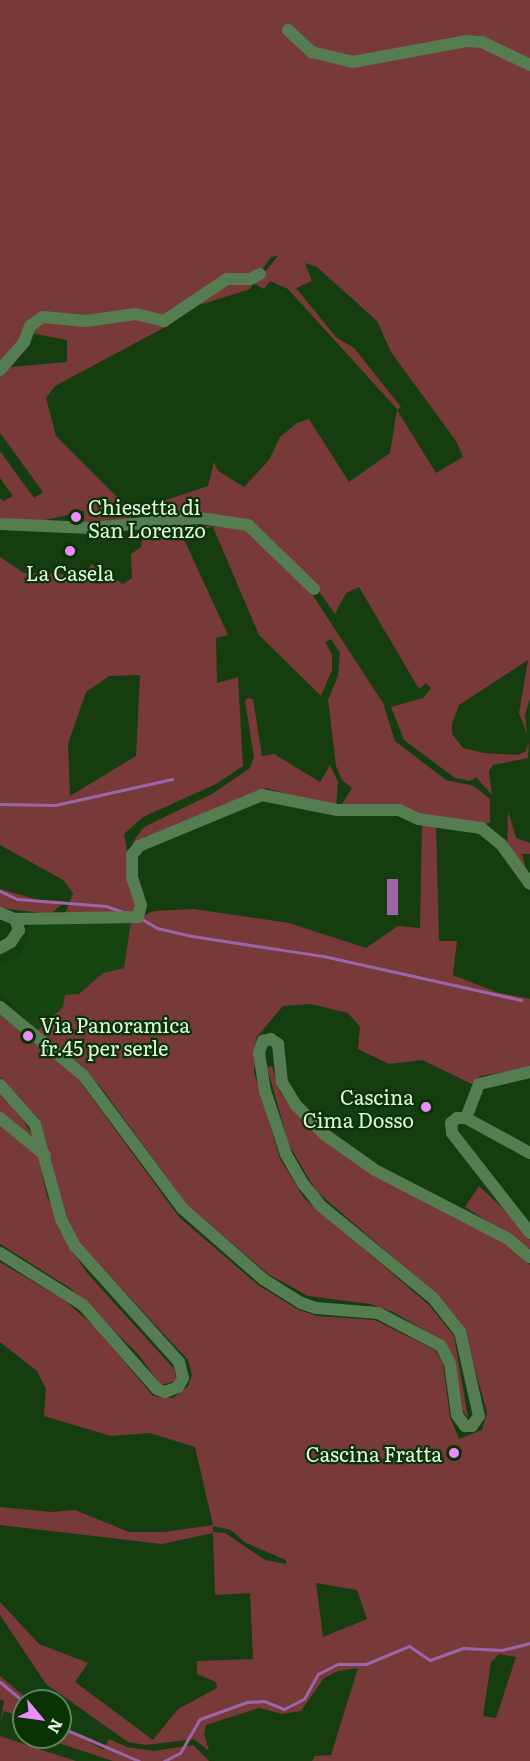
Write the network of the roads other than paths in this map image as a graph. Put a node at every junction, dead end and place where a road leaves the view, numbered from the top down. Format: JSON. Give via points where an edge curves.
{"nodes":[{"id":1,"x":288,"y":30,"type":"dead end"},
{"id":2,"x":530,"y":64,"type":"edge"},
{"id":3,"x":260,"y":274,"type":"dead end"},
{"id":4,"x":0,"y":370,"type":"edge"},
{"id":5,"x":0,"y":524,"type":"edge"},
{"id":6,"x":314,"y":589,"type":"dead end"},
{"id":7,"x":530,"y":884,"type":"edge"},
{"id":8,"x":0,"y":913,"type":"edge"},
{"id":9,"x":15,"y":919,"type":"junction"},
{"id":10,"x":0,"y":948,"type":"edge"},
{"id":11,"x":0,"y":1007,"type":"edge"},
{"id":12,"x":530,"y":1072,"type":"edge"},
{"id":13,"x":0,"y":1085,"type":"edge"},
{"id":14,"x":0,"y":1118,"type":"edge"},
{"id":15,"x":466,"y":1118,"type":"junction"},
{"id":16,"x":530,"y":1153,"type":"edge"},
{"id":17,"x":45,"y":1155,"type":"junction"},
{"id":18,"x":530,"y":1233,"type":"edge"},
{"id":19,"x":0,"y":1253,"type":"edge"},
{"id":20,"x":530,"y":1257,"type":"edge"}],
"edges":[{"from":1,"to":2,"type":"street","via":[[312,52],[353,62],[466,41],[482,42]]},
{"from":3,"to":4,"type":"street","via":[[250,279],[227,279],[164,321],[136,314],[86,321],[43,317],[30,326],[24,342]]},
{"from":5,"to":6,"type":"street","via":[[76,528],[200,518],[248,525]]},
{"from":7,"to":9,"type":"street","via":[[497,839],[481,828],[418,819],[399,810],[337,810],[262,795],[139,846],[132,855],[132,878],[141,905],[138,917],[125,920],[75,915]]},
{"from":8,"to":9,"type":"street"},
{"from":9,"to":10,"type":"street","via":[[19,930],[16,937]]},
{"from":11,"to":20,"type":"street","via":[[83,1075],[182,1208],[263,1278],[301,1303],[316,1308],[378,1313],[441,1346],[450,1365],[458,1415],[465,1426],[472,1426],[479,1416],[460,1332],[433,1298],[321,1206],[303,1184],[286,1154],[265,1090],[259,1053],[263,1041],[271,1039],[278,1044],[282,1082],[296,1105],[324,1134],[375,1170],[507,1238]]},
{"from":12,"to":15,"type":"street","via":[[479,1084]]},
{"from":13,"to":17,"type":"street","via":[[35,1124]]},
{"from":14,"to":17,"type":"street"},
{"from":15,"to":16,"type":"street"},
{"from":15,"to":18,"type":"street","via":[[454,1120],[452,1133]]},
{"from":17,"to":19,"type":"street","via":[[62,1219],[74,1245],[179,1362],[183,1378],[178,1387],[165,1392],[157,1389],[83,1305]]}]}
